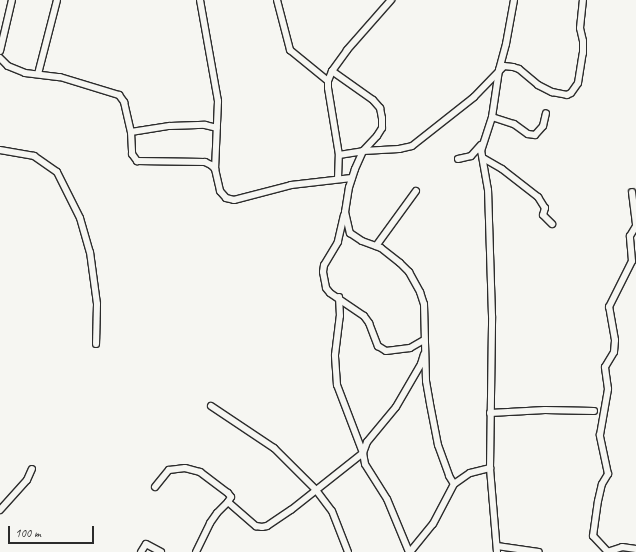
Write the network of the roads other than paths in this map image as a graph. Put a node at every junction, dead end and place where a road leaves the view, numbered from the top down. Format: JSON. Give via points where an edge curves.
{"nodes":[{"id":1,"x":12,"y":0,"type":"edge"},
{"id":2,"x":57,"y":0,"type":"edge"},
{"id":3,"x":200,"y":0,"type":"edge"},
{"id":4,"x":277,"y":0,"type":"edge"},
{"id":5,"x":390,"y":0,"type":"edge"},
{"id":6,"x":514,"y":0,"type":"edge"},
{"id":7,"x":583,"y":0,"type":"edge"},
{"id":8,"x":0,"y":52,"type":"edge"},
{"id":9,"x":0,"y":58,"type":"edge"},
{"id":10,"x":499,"y":70,"type":"junction"},
{"id":11,"x":332,"y":71,"type":"junction"},
{"id":12,"x":38,"y":74,"type":"junction"},
{"id":13,"x":328,"y":81,"type":"junction"},
{"id":14,"x":546,"y":113,"type":"dead end"},
{"id":15,"x":492,"y":117,"type":"junction"},
{"id":16,"x":217,"y":128,"type":"junction"},
{"id":17,"x":131,"y":132,"type":"junction"},
{"id":18,"x":482,"y":144,"type":"junction"},
{"id":19,"x":0,"y":150,"type":"edge"},
{"id":20,"x":364,"y":151,"type":"junction"},
{"id":21,"x":339,"y":155,"type":"junction"},
{"id":22,"x":483,"y":158,"type":"junction"},
{"id":23,"x":458,"y":159,"type":"dead end"},
{"id":24,"x":215,"y":169,"type":"junction"},
{"id":25,"x":352,"y":178,"type":"junction"},
{"id":26,"x":338,"y":179,"type":"junction"},
{"id":27,"x":416,"y":191,"type":"dead end"},
{"id":28,"x":632,"y":192,"type":"dead end"},
{"id":29,"x":635,"y":205,"type":"edge"},
{"id":30,"x":345,"y":212,"type":"junction"},
{"id":31,"x":552,"y":224,"type":"dead end"},
{"id":32,"x":636,"y":226,"type":"edge"},
{"id":33,"x":376,"y":246,"type":"junction"},
{"id":34,"x":338,"y":297,"type":"junction"},
{"id":35,"x":424,"y":340,"type":"junction"},
{"id":36,"x":96,"y":344,"type":"dead end"},
{"id":37,"x":426,"y":349,"type":"junction"},
{"id":38,"x":211,"y":406,"type":"dead end"},
{"id":39,"x":594,"y":411,"type":"dead end"},
{"id":40,"x":490,"y":413,"type":"junction"},
{"id":41,"x":362,"y":453,"type":"junction"},
{"id":42,"x":490,"y":468,"type":"junction"},
{"id":43,"x":32,"y":469,"type":"dead end"},
{"id":44,"x":454,"y":484,"type":"junction"},
{"id":45,"x":155,"y":487,"type":"dead end"},
{"id":46,"x":316,"y":490,"type":"junction"},
{"id":47,"x":228,"y":502,"type":"junction"},
{"id":48,"x":0,"y":510,"type":"edge"},
{"id":49,"x":497,"y":549,"type":"edge"},
{"id":50,"x":636,"y":549,"type":"edge"},
{"id":51,"x":141,"y":552,"type":"edge"},
{"id":52,"x":162,"y":552,"type":"edge"},
{"id":53,"x":196,"y":552,"type":"edge"},
{"id":54,"x":348,"y":552,"type":"edge"},
{"id":55,"x":409,"y":552,"type":"edge"},
{"id":56,"x":539,"y":552,"type":"edge"},
{"id":57,"x":608,"y":552,"type":"edge"}],
"edges":[{"from":1,"to":8,"type":"street"},
{"from":2,"to":12,"type":"street"},
{"from":3,"to":16,"type":"street","via":[[218,101]]},
{"from":4,"to":13,"type":"street","via":[[290,50]]},
{"from":5,"to":11,"type":"street"},
{"from":6,"to":10,"type":"street"},
{"from":7,"to":10,"type":"street","via":[[580,28],[583,53],[578,83],[571,93],[568,95],[552,92],[513,66],[504,66]]},
{"from":9,"to":12,"type":"street","via":[[8,66],[25,73]]},
{"from":10,"to":15,"type":"street"},
{"from":10,"to":20,"type":"street","via":[[474,97],[412,146]]},
{"from":11,"to":13,"type":"street"},
{"from":11,"to":20,"type":"street","via":[[373,100],[380,108],[382,128]]},
{"from":12,"to":17,"type":"street","via":[[60,77],[119,95],[124,102]]},
{"from":13,"to":21,"type":"street"},
{"from":14,"to":15,"type":"street","via":[[543,126],[535,135],[528,134],[514,124]]},
{"from":15,"to":18,"type":"street"},
{"from":16,"to":17,"type":"street","via":[[205,125],[170,126]]},
{"from":16,"to":24,"type":"street"},
{"from":17,"to":24,"type":"street","via":[[132,154],[137,162],[205,162]]},
{"from":18,"to":22,"type":"street"},
{"from":18,"to":23,"type":"street","via":[[471,156]]},
{"from":19,"to":36,"type":"street","via":[[34,156],[57,172],[80,218],[90,252],[97,304]]},
{"from":20,"to":21,"type":"street"},
{"from":20,"to":25,"type":"street"},
{"from":21,"to":26,"type":"street"},
{"from":22,"to":31,"type":"street","via":[[502,169],[538,197],[545,208],[543,215]]},
{"from":22,"to":40,"type":"street","via":[[488,190],[492,316]]},
{"from":24,"to":26,"type":"street","via":[[220,191],[226,198],[234,200],[291,184]]},
{"from":25,"to":26,"type":"street"},
{"from":25,"to":30,"type":"street"},
{"from":27,"to":33,"type":"street"},
{"from":28,"to":29,"type":"street"},
{"from":29,"to":32,"type":"street"},
{"from":30,"to":33,"type":"street","via":[[350,232],[362,241]]},
{"from":30,"to":34,"type":"street","via":[[338,242],[324,265],[323,272],[326,288]]},
{"from":32,"to":57,"type":"street","via":[[630,236],[632,261],[609,307],[615,340],[614,352],[605,367],[608,389],[600,435],[608,474],[602,484],[593,536]]},
{"from":33,"to":35,"type":"street","via":[[400,263],[415,281],[424,304]]},
{"from":34,"to":35,"type":"street","via":[[364,316],[378,346],[386,351],[410,348]]},
{"from":34,"to":41,"type":"street","via":[[340,316],[335,355],[337,385]]},
{"from":35,"to":37,"type":"street"},
{"from":37,"to":41,"type":"street","via":[[396,407],[367,442]]},
{"from":37,"to":44,"type":"street","via":[[426,381],[438,445]]},
{"from":38,"to":46,"type":"street","via":[[274,448]]},
{"from":39,"to":40,"type":"street"},
{"from":40,"to":42,"type":"street"},
{"from":41,"to":46,"type":"street"},
{"from":41,"to":55,"type":"street","via":[[365,464],[387,499]]},
{"from":42,"to":44,"type":"street","via":[[470,473]]},
{"from":42,"to":49,"type":"street"},
{"from":43,"to":48,"type":"street","via":[[27,480]]},
{"from":44,"to":55,"type":"street","via":[[433,524]]},
{"from":45,"to":47,"type":"street","via":[[168,470],[185,468],[200,472],[223,489],[230,497]]},
{"from":46,"to":47,"type":"street","via":[[291,510],[262,527],[256,526]]},
{"from":46,"to":54,"type":"street","via":[[332,511]]},
{"from":47,"to":53,"type":"street","via":[[210,523]]},
{"from":49,"to":56,"type":"street"},
{"from":50,"to":57,"type":"street","via":[[622,547]]},
{"from":51,"to":52,"type":"street","via":[[146,544]]}]}
